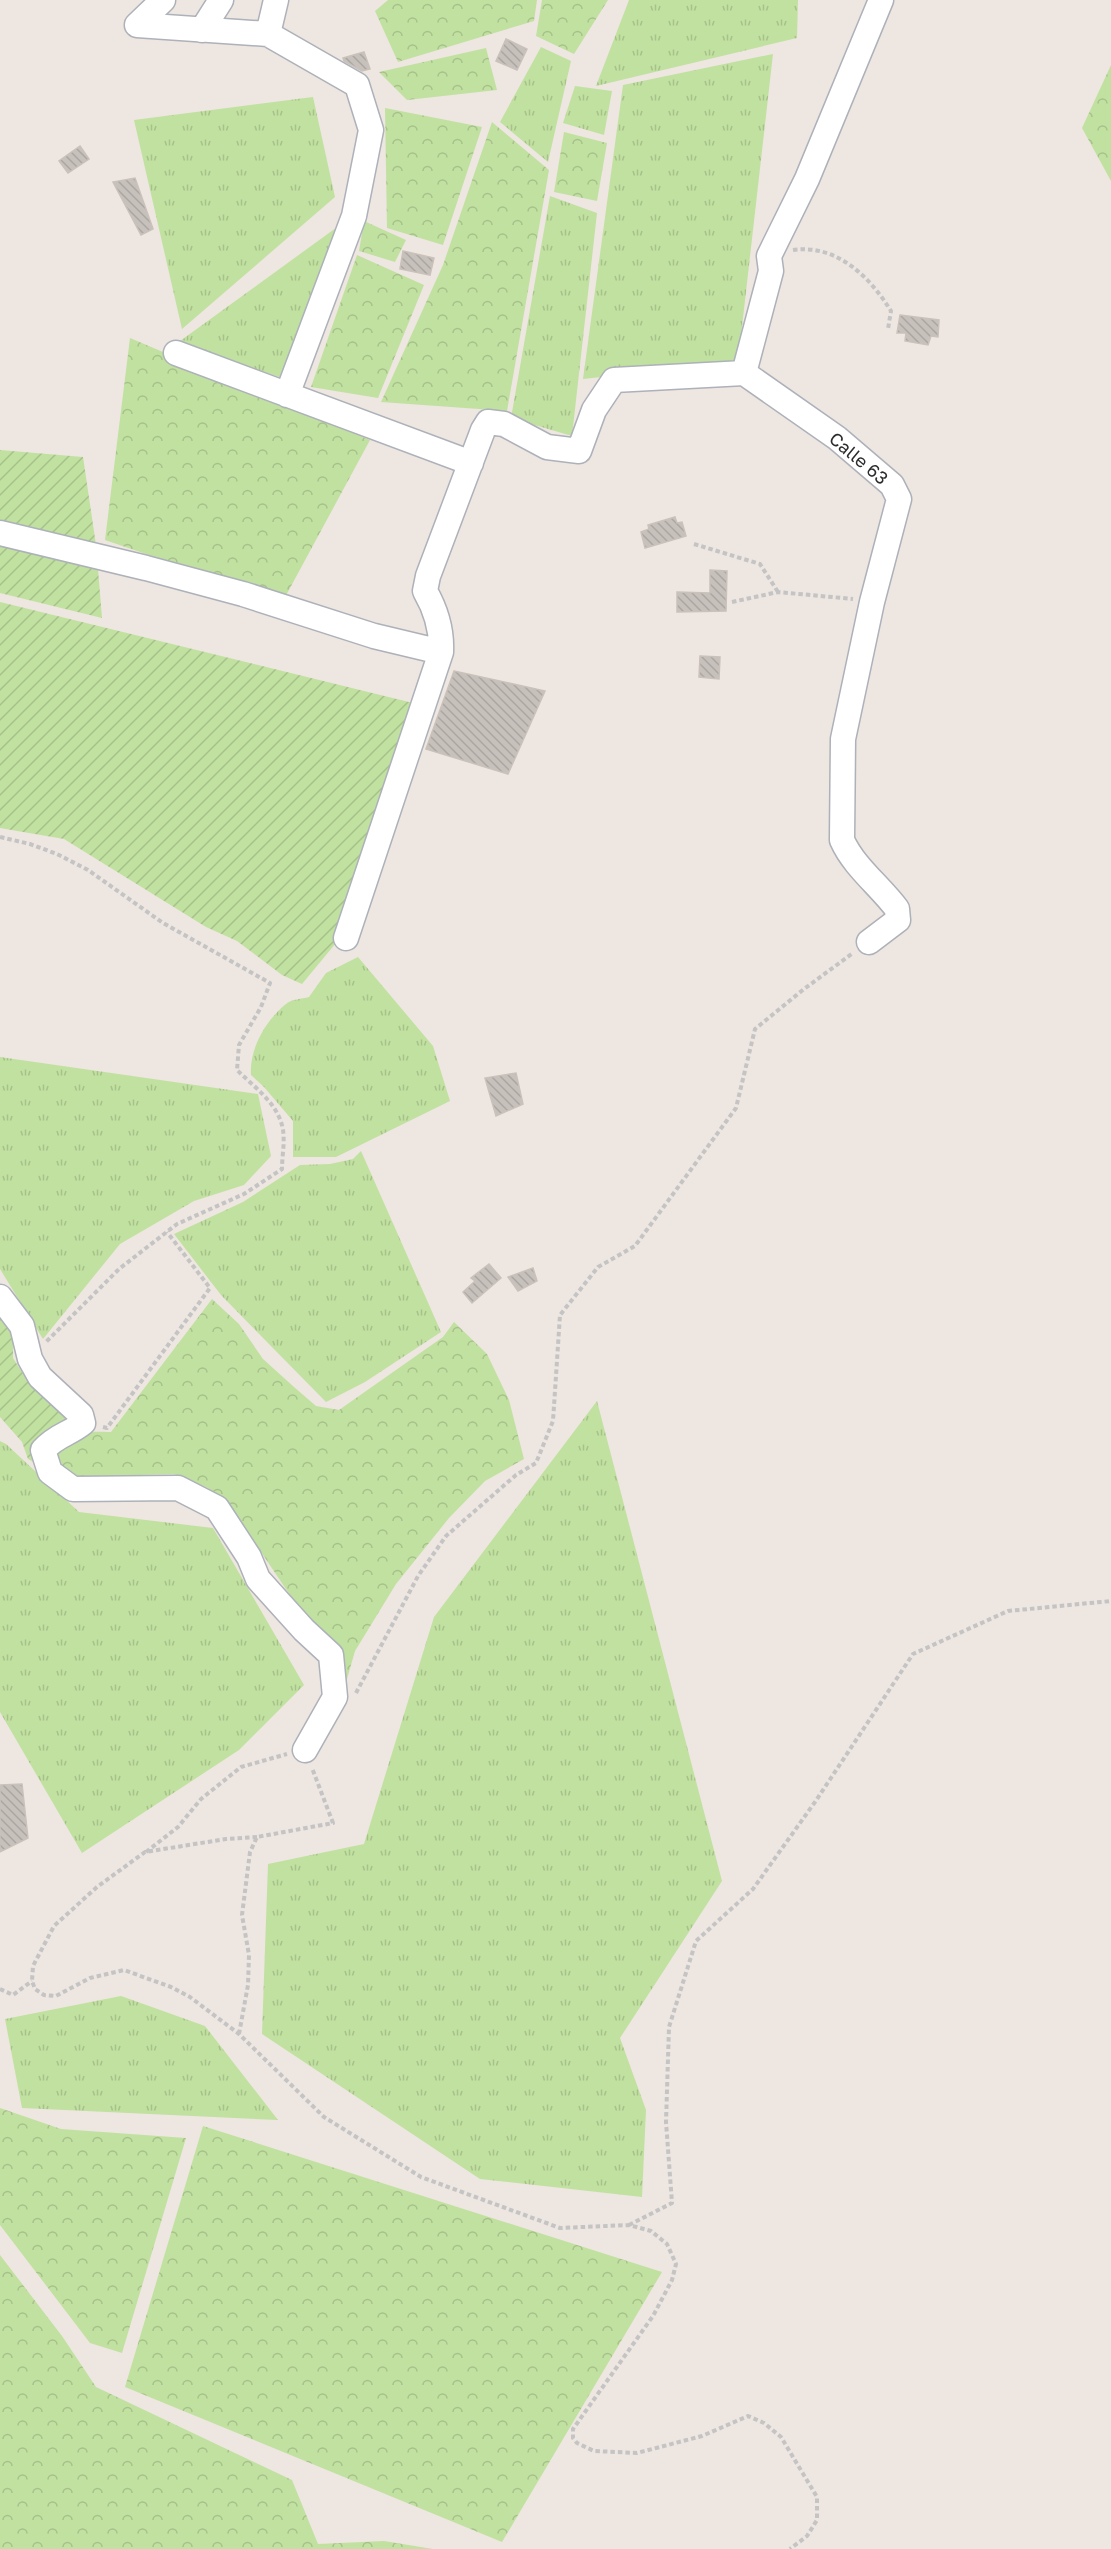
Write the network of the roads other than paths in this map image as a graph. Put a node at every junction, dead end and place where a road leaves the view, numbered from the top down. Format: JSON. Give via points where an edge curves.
{"nodes":[{"id":1,"x":163,"y":0,"type":"edge"},
{"id":2,"x":221,"y":0,"type":"edge"},
{"id":3,"x":276,"y":0,"type":"edge"},
{"id":4,"x":880,"y":0,"type":"edge"},
{"id":5,"x":202,"y":30,"type":"junction"},
{"id":6,"x":268,"y":34,"type":"junction"},
{"id":7,"x":176,"y":353,"type":"dead end"},
{"id":8,"x":744,"y":373,"type":"junction"},
{"id":9,"x":287,"y":395,"type":"junction"},
{"id":10,"x":471,"y":463,"type":"junction"},
{"id":11,"x":0,"y":533,"type":"edge"},
{"id":12,"x":441,"y":652,"type":"junction"},
{"id":13,"x":346,"y":939,"type":"dead end"},
{"id":14,"x":869,"y":942,"type":"road end"},
{"id":15,"x":0,"y":1297,"type":"edge"},
{"id":16,"x":305,"y":1750,"type":"road end"}],
"edges":[{"from":1,"to":5,"type":"street","via":[[137,25]]},
{"from":2,"to":5,"type":"street"},
{"from":3,"to":6,"type":"street"},
{"from":4,"to":8,"type":"street","via":[[807,179],[769,256],[771,271]]},
{"from":5,"to":6,"type":"street"},
{"from":6,"to":9,"type":"street","via":[[357,85],[370,130],[354,216]]},
{"from":7,"to":9,"type":"street"},
{"from":8,"to":10,"type":"street","via":[[614,380],[594,410],[579,451],[547,447],[504,424],[488,423]]},
{"from":8,"to":14,"type":"street","name":"Calle 63","via":[[837,438],[892,485],[899,499],[843,739],[842,840],[857,864],[897,909],[898,920]]},
{"from":9,"to":10,"type":"street"},
{"from":10,"to":12,"type":"street","via":[[425,591],[434,607]]},
{"from":11,"to":12,"type":"street","via":[[243,594],[374,636]]},
{"from":12,"to":13,"type":"street"},
{"from":15,"to":16,"type":"street","via":[[22,1326],[30,1359],[40,1377],[81,1415],[81,1425],[54,1438],[43,1450],[50,1472],[73,1490],[178,1488],[217,1508],[249,1557],[258,1579],[331,1655],[334,1697]]}]}
